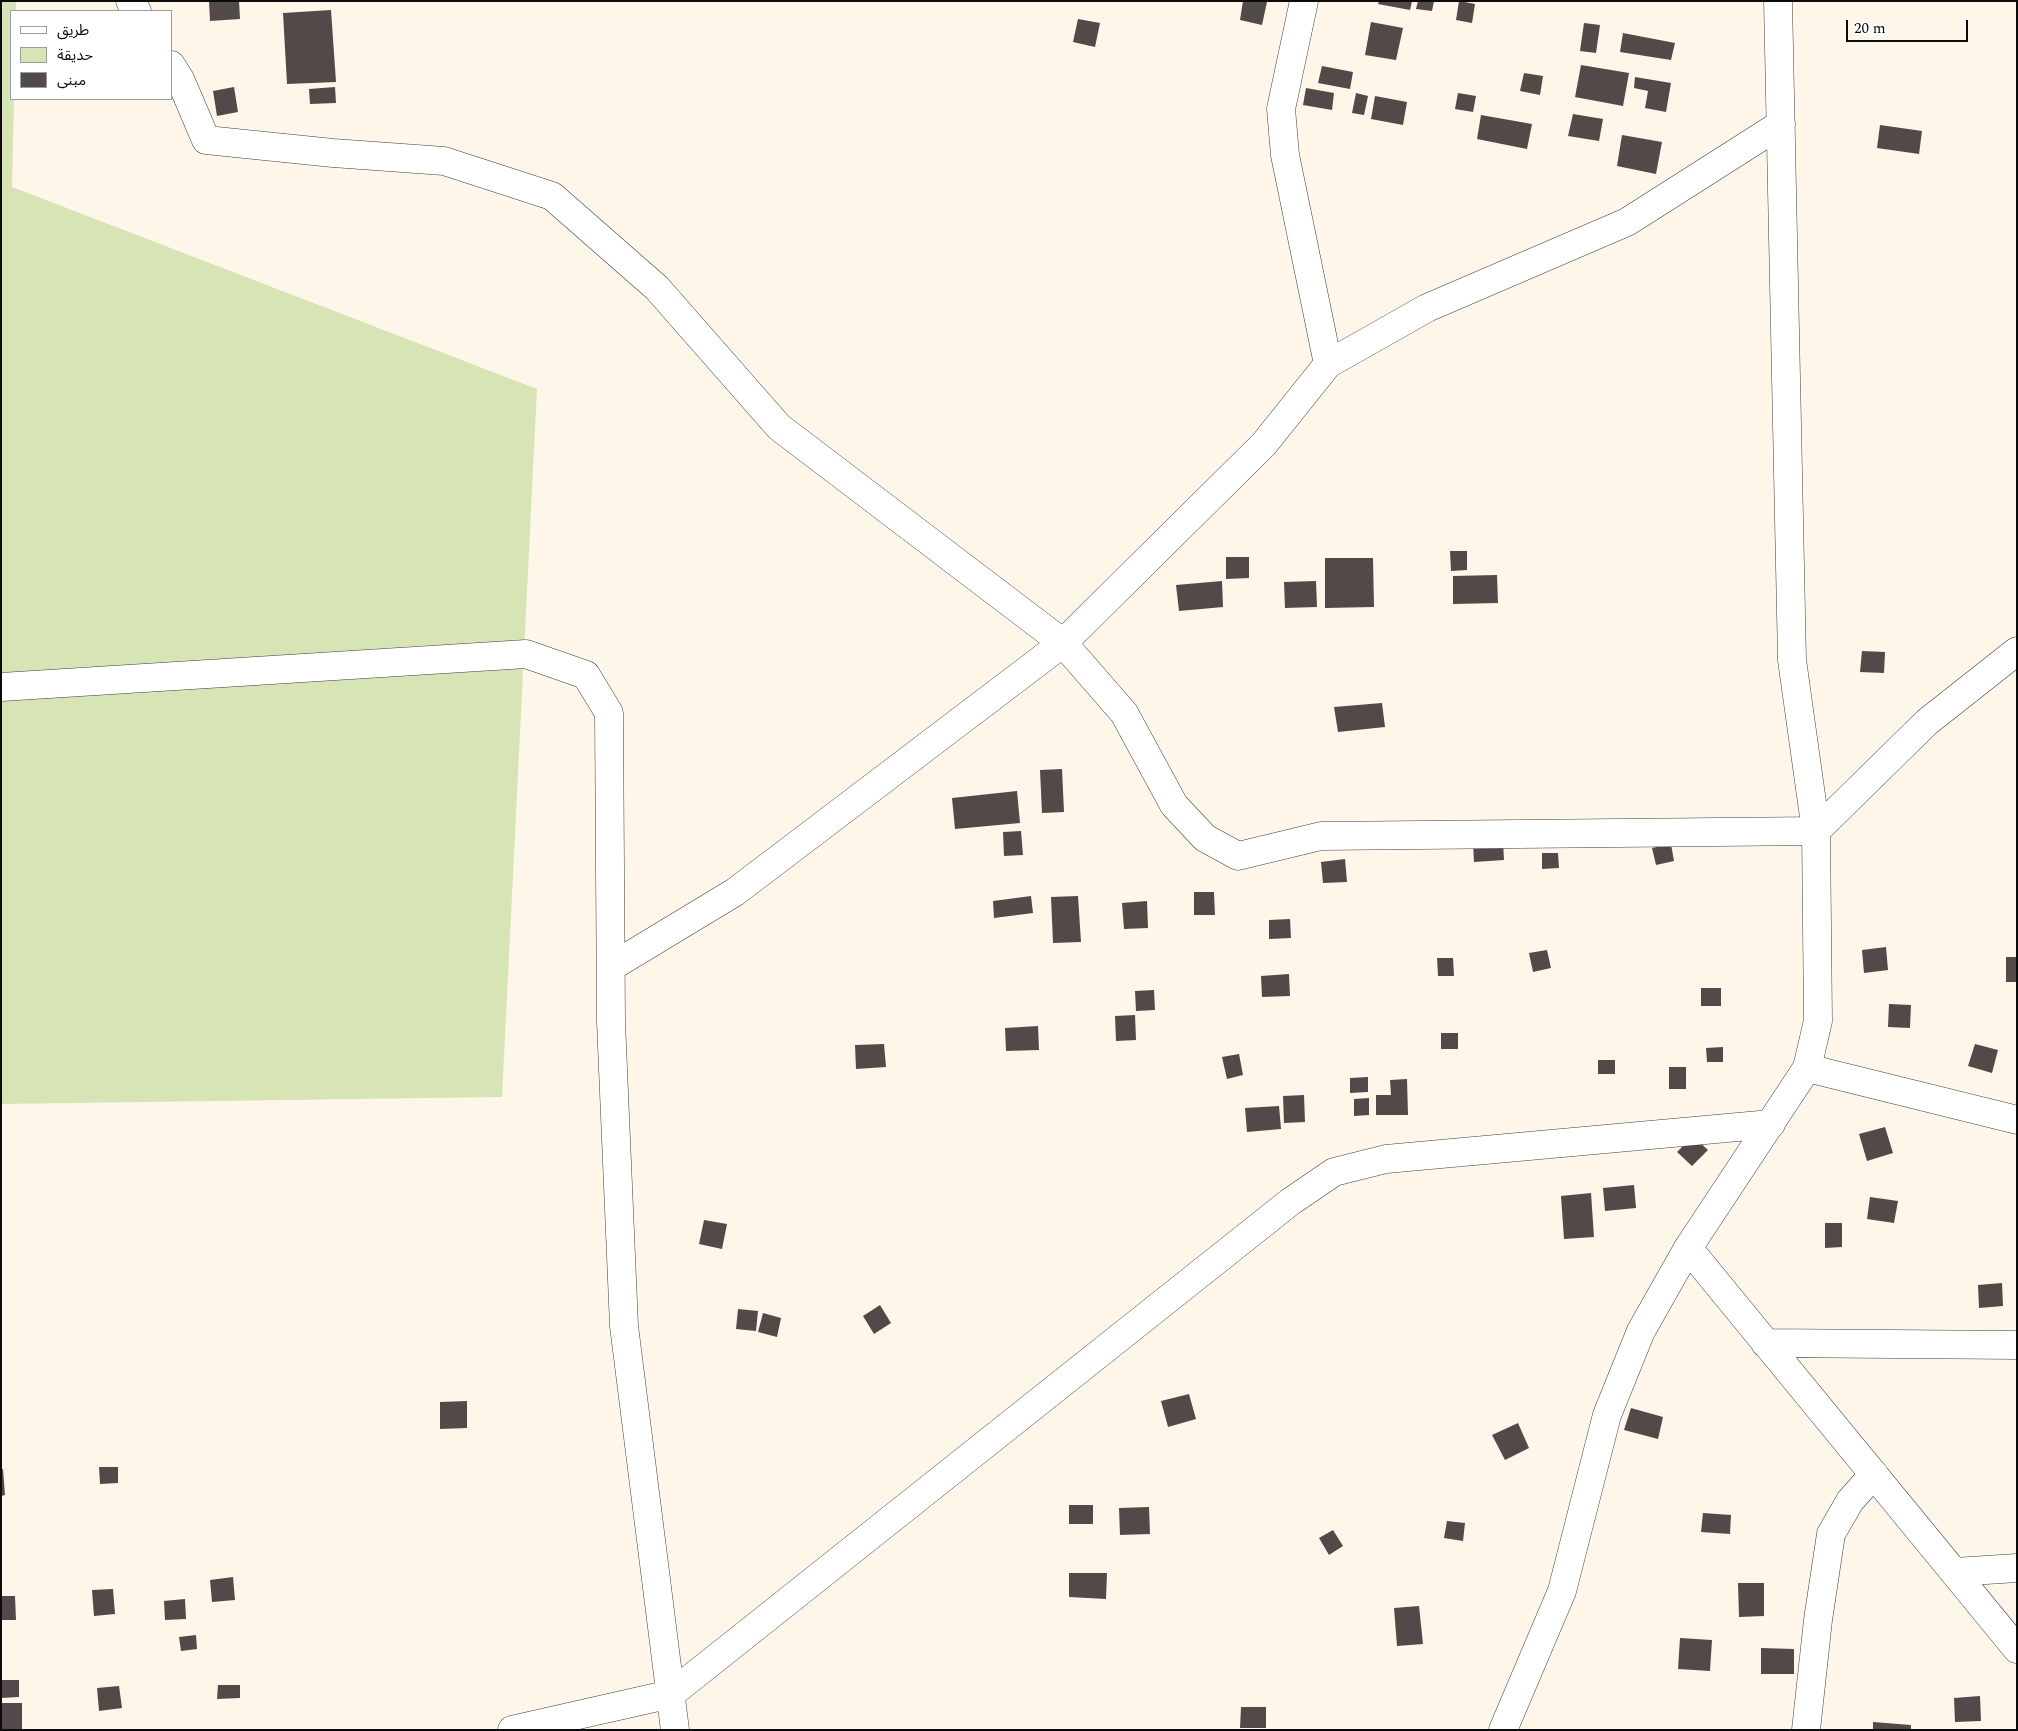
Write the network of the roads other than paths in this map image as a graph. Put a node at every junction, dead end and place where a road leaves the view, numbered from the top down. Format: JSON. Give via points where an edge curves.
{"nodes":[{"id":1,"x":1304,"y":1,"type":"edge"},
{"id":2,"x":1778,"y":1,"type":"edge"},
{"id":3,"x":172,"y":67,"type":"edge"},
{"id":4,"x":1781,"y":124,"type":"junction"},
{"id":5,"x":1328,"y":364,"type":"junction"},
{"id":6,"x":1063,"y":643,"type":"junction"},
{"id":7,"x":2017,"y":652,"type":"edge"},
{"id":8,"x":1,"y":687,"type":"edge"},
{"id":9,"x":1816,"y":831,"type":"junction"},
{"id":10,"x":610,"y":967,"type":"junction"},
{"id":11,"x":1807,"y":1068,"type":"junction"},
{"id":12,"x":2017,"y":1120,"type":"edge"},
{"id":13,"x":1771,"y":1124,"type":"junction"},
{"id":14,"x":1688,"y":1248,"type":"junction"},
{"id":15,"x":1766,"y":1343,"type":"junction"},
{"id":16,"x":2017,"y":1345,"type":"edge"},
{"id":17,"x":1874,"y":1474,"type":"junction"},
{"id":18,"x":2017,"y":1568,"type":"edge"},
{"id":19,"x":1955,"y":1572,"type":"junction"},
{"id":20,"x":2017,"y":1649,"type":"edge"},
{"id":21,"x":671,"y":1694,"type":"junction"},
{"id":22,"x":512,"y":1730,"type":"edge"},
{"id":23,"x":675,"y":1730,"type":"edge"},
{"id":24,"x":1503,"y":1730,"type":"edge"},
{"id":25,"x":1806,"y":1730,"type":"edge"}],
"edges":[{"from":1,"to":5,"type":"street","via":[[1281,109],[1285,155]]},
{"from":2,"to":4,"type":"street"},
{"from":3,"to":6,"type":"street","via":[[206,140],[444,161],[552,196],[657,288],[779,427]]},
{"from":4,"to":5,"type":"street","via":[[1627,222],[1428,308]]},
{"from":4,"to":9,"type":"street","via":[[1792,660]]},
{"from":5,"to":6,"type":"street","via":[[1264,444]]},
{"from":6,"to":9,"type":"street","via":[[1124,712],[1174,805],[1205,838],[1238,856],[1321,836]]},
{"from":6,"to":10,"type":"street","via":[[735,892]]},
{"from":7,"to":9,"type":"street","via":[[1926,722]]},
{"from":8,"to":10,"type":"street","via":[[526,654],[586,675],[609,713]]},
{"from":9,"to":11,"type":"street","via":[[1818,1021]]},
{"from":10,"to":21,"type":"street","via":[[624,1326]]},
{"from":11,"to":12,"type":"street"},
{"from":11,"to":13,"type":"street"},
{"from":13,"to":14,"type":"street"},
{"from":13,"to":21,"type":"street","via":[[1386,1159],[1334,1172],[1290,1202]]},
{"from":14,"to":15,"type":"street"},
{"from":14,"to":24,"type":"street","via":[[1641,1331],[1607,1415],[1562,1591]]},
{"from":15,"to":16,"type":"street"},
{"from":15,"to":17,"type":"street"},
{"from":17,"to":19,"type":"street"},
{"from":17,"to":25,"type":"street","via":[[1850,1500],[1831,1534]]},
{"from":18,"to":19,"type":"street"},
{"from":19,"to":20,"type":"street"},
{"from":21,"to":22,"type":"street"},
{"from":21,"to":23,"type":"street"}]}
